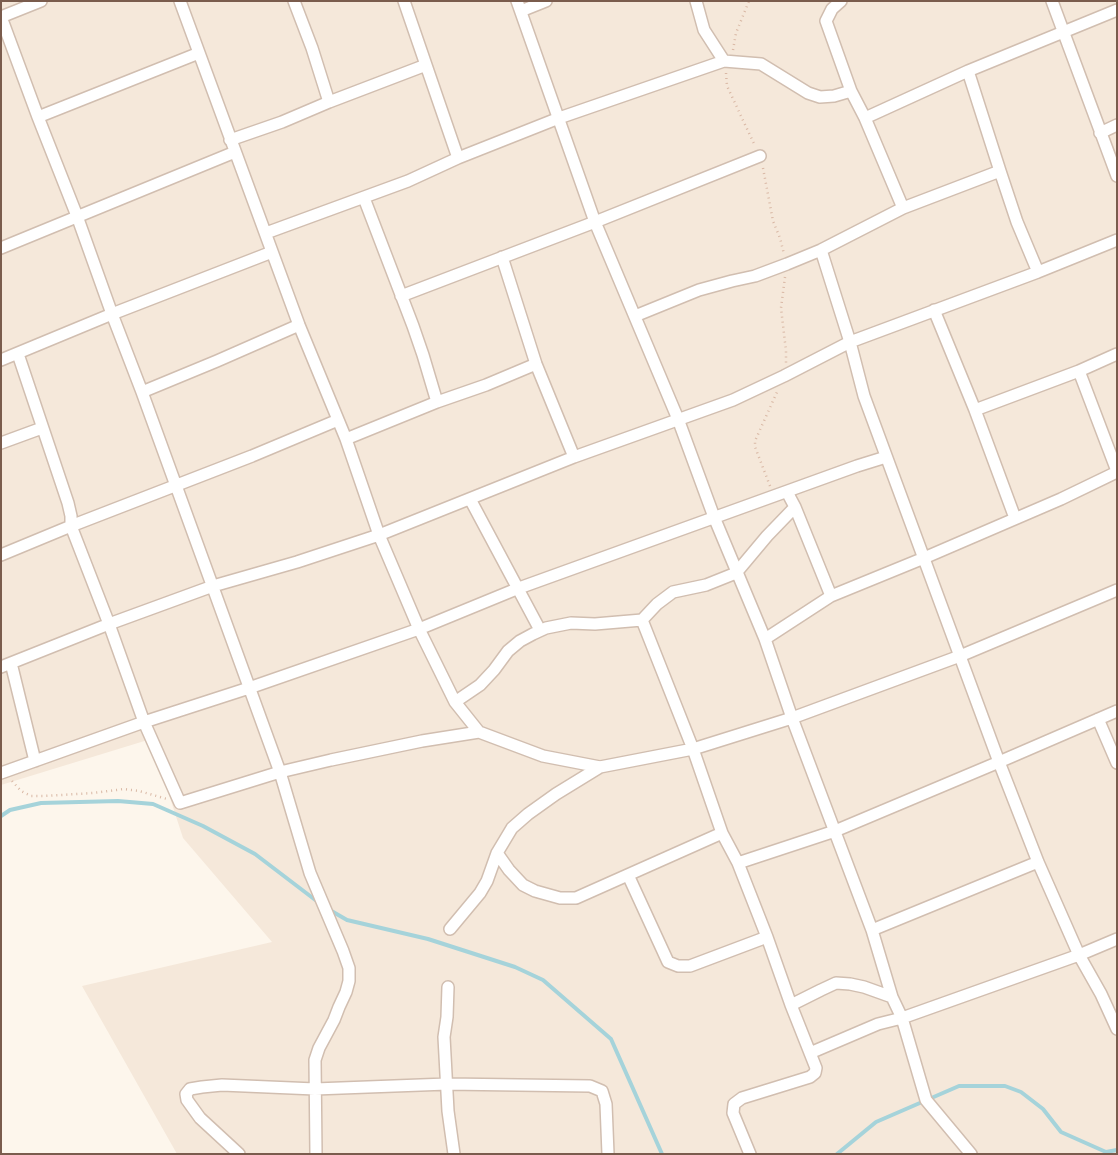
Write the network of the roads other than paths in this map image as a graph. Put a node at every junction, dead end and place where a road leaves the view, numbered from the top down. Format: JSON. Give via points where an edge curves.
{"nodes":[{"id":1,"x":41,"y":1,"type":"edge"},
{"id":2,"x":180,"y":1,"type":"edge"},
{"id":3,"x":294,"y":1,"type":"edge"},
{"id":4,"x":404,"y":1,"type":"edge"},
{"id":5,"x":546,"y":1,"type":"edge"},
{"id":6,"x":696,"y":1,"type":"edge"},
{"id":7,"x":841,"y":1,"type":"edge"},
{"id":8,"x":1052,"y":1,"type":"edge"},
{"id":9,"x":519,"y":6,"type":"edge"},
{"id":10,"x":1117,"y":10,"type":"edge"},
{"id":11,"x":1,"y":17,"type":"edge"},
{"id":12,"x":1063,"y":32,"type":"junction"},
{"id":13,"x":198,"y":53,"type":"junction"},
{"id":14,"x":728,"y":61,"type":"junction"},
{"id":15,"x":426,"y":66,"type":"junction"},
{"id":16,"x":968,"y":71,"type":"junction"},
{"id":17,"x":851,"y":91,"type":"junction"},
{"id":18,"x":329,"y":102,"type":"junction"},
{"id":19,"x":38,"y":117,"type":"junction"},
{"id":20,"x":558,"y":118,"type":"junction"},
{"id":21,"x":865,"y":118,"type":"junction"},
{"id":22,"x":1117,"y":125,"type":"edge"},
{"id":23,"x":1100,"y":133,"type":"junction"},
{"id":24,"x":230,"y":140,"type":"junction"},
{"id":25,"x":235,"y":152,"type":"junction"},
{"id":26,"x":760,"y":156,"type":"road end"},
{"id":27,"x":458,"y":158,"type":"junction"},
{"id":28,"x":1000,"y":171,"type":"junction"},
{"id":29,"x":1117,"y":176,"type":"edge"},
{"id":30,"x":364,"y":198,"type":"junction"},
{"id":31,"x":904,"y":208,"type":"junction"},
{"id":32,"x":78,"y":216,"type":"junction"},
{"id":33,"x":595,"y":222,"type":"junction"},
{"id":34,"x":266,"y":233,"type":"junction"},
{"id":35,"x":1117,"y":240,"type":"edge"},
{"id":36,"x":1,"y":248,"type":"edge"},
{"id":37,"x":821,"y":250,"type":"junction"},
{"id":38,"x":272,"y":252,"type":"junction"},
{"id":39,"x":502,"y":257,"type":"junction"},
{"id":40,"x":1038,"y":272,"type":"junction"},
{"id":41,"x":401,"y":296,"type":"junction"},
{"id":42,"x":934,"y":310,"type":"junction"},
{"id":43,"x":112,"y":314,"type":"junction"},
{"id":44,"x":635,"y":316,"type":"junction"},
{"id":45,"x":299,"y":325,"type":"junction"},
{"id":46,"x":850,"y":342,"type":"junction"},
{"id":47,"x":18,"y":354,"type":"junction"},
{"id":48,"x":1117,"y":354,"type":"edge"},
{"id":49,"x":1,"y":360,"type":"edge"},
{"id":50,"x":536,"y":364,"type":"junction"},
{"id":51,"x":1079,"y":371,"type":"junction"},
{"id":52,"x":142,"y":392,"type":"junction"},
{"id":53,"x":437,"y":402,"type":"junction"},
{"id":54,"x":975,"y":410,"type":"junction"},
{"id":55,"x":678,"y":419,"type":"junction"},
{"id":56,"x":338,"y":420,"type":"junction"},
{"id":57,"x":42,"y":428,"type":"junction"},
{"id":58,"x":346,"y":439,"type":"junction"},
{"id":59,"x":1,"y":443,"type":"edge"},
{"id":60,"x":574,"y":457,"type":"junction"},
{"id":61,"x":886,"y":457,"type":"junction"},
{"id":62,"x":1117,"y":472,"type":"edge"},
{"id":63,"x":175,"y":485,"type":"junction"},
{"id":64,"x":787,"y":492,"type":"junction"},
{"id":65,"x":470,"y":499,"type":"junction"},
{"id":66,"x":795,"y":508,"type":"junction"},
{"id":67,"x":714,"y":518,"type":"junction"},
{"id":68,"x":1015,"y":518,"type":"junction"},
{"id":69,"x":71,"y":526,"type":"junction"},
{"id":70,"x":379,"y":535,"type":"junction"},
{"id":71,"x":1,"y":555,"type":"edge"},
{"id":72,"x":924,"y":558,"type":"junction"},
{"id":73,"x":736,"y":573,"type":"junction"},
{"id":74,"x":212,"y":586,"type":"junction"},
{"id":75,"x":519,"y":588,"type":"junction"},
{"id":76,"x":1117,"y":590,"type":"edge"},
{"id":77,"x":831,"y":596,"type":"junction"},
{"id":78,"x":642,"y":620,"type":"junction"},
{"id":79,"x":109,"y":624,"type":"junction"},
{"id":80,"x":419,"y":629,"type":"junction"},
{"id":81,"x":540,"y":630,"type":"junction"},
{"id":82,"x":765,"y":639,"type":"junction"},
{"id":83,"x":960,"y":656,"type":"junction"},
{"id":84,"x":6,"y":665,"type":"edge"},
{"id":85,"x":249,"y":688,"type":"junction"},
{"id":86,"x":455,"y":702,"type":"junction"},
{"id":87,"x":1117,"y":711,"type":"edge"},
{"id":88,"x":792,"y":718,"type":"junction"},
{"id":89,"x":1098,"y":719,"type":"junction"},
{"id":90,"x":144,"y":722,"type":"junction"},
{"id":91,"x":479,"y":732,"type":"junction"},
{"id":92,"x":693,"y":749,"type":"junction"},
{"id":93,"x":35,"y":761,"type":"junction"},
{"id":94,"x":999,"y":762,"type":"junction"},
{"id":95,"x":1117,"y":763,"type":"edge"},
{"id":96,"x":600,"y":767,"type":"junction"},
{"id":97,"x":4,"y":772,"type":"edge"},
{"id":98,"x":280,"y":772,"type":"junction"},
{"id":99,"x":835,"y":831,"type":"junction"},
{"id":100,"x":722,"y":833,"type":"junction"},
{"id":101,"x":497,"y":853,"type":"junction"},
{"id":102,"x":1038,"y":862,"type":"junction"},
{"id":103,"x":738,"y":863,"type":"junction"},
{"id":104,"x":628,"y":875,"type":"junction"},
{"id":105,"x":450,"y":928,"type":"dead end"},
{"id":106,"x":872,"y":930,"type":"junction"},
{"id":107,"x":767,"y":937,"type":"junction"},
{"id":108,"x":1117,"y":940,"type":"edge"},
{"id":109,"x":1079,"y":955,"type":"junction"},
{"id":110,"x":448,"y":987,"type":"dead end"},
{"id":111,"x":892,"y":997,"type":"junction"},
{"id":112,"x":791,"y":1005,"type":"junction"},
{"id":113,"x":902,"y":1018,"type":"junction"},
{"id":114,"x":1117,"y":1029,"type":"edge"},
{"id":115,"x":810,"y":1054,"type":"junction"},
{"id":116,"x":447,"y":1084,"type":"junction"},
{"id":117,"x":315,"y":1089,"type":"junction"},
{"id":118,"x":239,"y":1154,"type":"edge"},
{"id":119,"x":316,"y":1154,"type":"edge"},
{"id":120,"x":454,"y":1154,"type":"edge"},
{"id":121,"x":608,"y":1154,"type":"edge"},
{"id":122,"x":750,"y":1154,"type":"edge"},
{"id":123,"x":970,"y":1154,"type":"edge"}],
"edges":[{"from":1,"to":11,"type":"street"},
{"from":2,"to":13,"type":"street"},
{"from":3,"to":18,"type":"street"},
{"from":4,"to":15,"type":"street"},
{"from":5,"to":9,"type":"street"},
{"from":6,"to":14,"type":"street","via":[[704,30]]},
{"from":7,"to":17,"type":"street","via":[[826,21]]},
{"from":8,"to":12,"type":"street"},
{"from":9,"to":20,"type":"street"},
{"from":10,"to":12,"type":"street"},
{"from":11,"to":19,"type":"street"},
{"from":12,"to":16,"type":"street"},
{"from":12,"to":23,"type":"street"},
{"from":13,"to":19,"type":"street"},
{"from":13,"to":24,"type":"street"},
{"from":14,"to":17,"type":"street","via":[[761,64],[820,97]]},
{"from":14,"to":20,"type":"street"},
{"from":15,"to":18,"type":"street"},
{"from":15,"to":27,"type":"street"},
{"from":16,"to":21,"type":"street"},
{"from":16,"to":28,"type":"street"},
{"from":17,"to":21,"type":"street"},
{"from":18,"to":24,"type":"street"},
{"from":19,"to":32,"type":"street"},
{"from":20,"to":27,"type":"street"},
{"from":20,"to":33,"type":"street"},
{"from":21,"to":31,"type":"street"},
{"from":22,"to":23,"type":"street"},
{"from":23,"to":29,"type":"street"},
{"from":24,"to":25,"type":"street"},
{"from":25,"to":32,"type":"street"},
{"from":25,"to":34,"type":"street"},
{"from":26,"to":33,"type":"street"},
{"from":27,"to":30,"type":"street"},
{"from":28,"to":31,"type":"street"},
{"from":28,"to":40,"type":"street"},
{"from":30,"to":34,"type":"street"},
{"from":30,"to":41,"type":"street"},
{"from":31,"to":37,"type":"street"},
{"from":32,"to":36,"type":"street"},
{"from":32,"to":43,"type":"street"},
{"from":33,"to":39,"type":"street"},
{"from":33,"to":44,"type":"street"},
{"from":34,"to":38,"type":"street"},
{"from":35,"to":40,"type":"street"},
{"from":37,"to":44,"type":"street","via":[[755,276],[699,290]]},
{"from":37,"to":46,"type":"street"},
{"from":38,"to":43,"type":"street"},
{"from":38,"to":45,"type":"street"},
{"from":39,"to":41,"type":"street"},
{"from":39,"to":50,"type":"street"},
{"from":40,"to":42,"type":"street"},
{"from":41,"to":53,"type":"street"},
{"from":42,"to":46,"type":"street"},
{"from":42,"to":54,"type":"street"},
{"from":43,"to":47,"type":"street"},
{"from":43,"to":52,"type":"street"},
{"from":44,"to":55,"type":"street"},
{"from":45,"to":52,"type":"street"},
{"from":45,"to":56,"type":"street"},
{"from":46,"to":55,"type":"street","via":[[734,400]]},
{"from":46,"to":61,"type":"street","via":[[864,396]]},
{"from":47,"to":49,"type":"street"},
{"from":47,"to":57,"type":"street"},
{"from":48,"to":51,"type":"street"},
{"from":50,"to":53,"type":"street"},
{"from":50,"to":60,"type":"street"},
{"from":51,"to":54,"type":"street"},
{"from":51,"to":62,"type":"street"},
{"from":52,"to":63,"type":"street"},
{"from":53,"to":58,"type":"street"},
{"from":54,"to":68,"type":"street"},
{"from":55,"to":60,"type":"street"},
{"from":55,"to":67,"type":"street"},
{"from":56,"to":58,"type":"street"},
{"from":56,"to":63,"type":"street"},
{"from":57,"to":59,"type":"street"},
{"from":57,"to":69,"type":"street","via":[[68,503]]},
{"from":58,"to":70,"type":"street"},
{"from":60,"to":65,"type":"street"},
{"from":61,"to":64,"type":"street"},
{"from":61,"to":72,"type":"street"},
{"from":62,"to":68,"type":"street"},
{"from":63,"to":69,"type":"street"},
{"from":63,"to":74,"type":"street"},
{"from":64,"to":66,"type":"street"},
{"from":64,"to":67,"type":"street"},
{"from":65,"to":70,"type":"street"},
{"from":65,"to":75,"type":"street"},
{"from":66,"to":73,"type":"street"},
{"from":66,"to":77,"type":"street"},
{"from":67,"to":73,"type":"street"},
{"from":67,"to":75,"type":"street"},
{"from":68,"to":72,"type":"street"},
{"from":69,"to":71,"type":"street"},
{"from":69,"to":79,"type":"street"},
{"from":70,"to":74,"type":"street"},
{"from":70,"to":80,"type":"street"},
{"from":72,"to":77,"type":"street"},
{"from":72,"to":83,"type":"street"},
{"from":73,"to":78,"type":"street","via":[[706,585],[673,592]]},
{"from":73,"to":82,"type":"street"},
{"from":74,"to":79,"type":"street"},
{"from":74,"to":85,"type":"street"},
{"from":75,"to":80,"type":"street"},
{"from":75,"to":81,"type":"street"},
{"from":76,"to":83,"type":"street"},
{"from":77,"to":82,"type":"street"},
{"from":78,"to":81,"type":"street","via":[[571,623]]},
{"from":78,"to":92,"type":"street"},
{"from":79,"to":84,"type":"street"},
{"from":79,"to":90,"type":"street"},
{"from":80,"to":85,"type":"street"},
{"from":80,"to":86,"type":"street"},
{"from":81,"to":86,"type":"street","via":[[508,651],[480,685]]},
{"from":82,"to":88,"type":"street"},
{"from":83,"to":88,"type":"street"},
{"from":83,"to":94,"type":"street"},
{"from":84,"to":93,"type":"street"},
{"from":85,"to":90,"type":"street"},
{"from":85,"to":98,"type":"street"},
{"from":86,"to":91,"type":"street"},
{"from":87,"to":89,"type":"street"},
{"from":88,"to":92,"type":"street"},
{"from":88,"to":99,"type":"street"},
{"from":89,"to":94,"type":"street"},
{"from":89,"to":95,"type":"street"},
{"from":90,"to":93,"type":"street"},
{"from":90,"to":98,"type":"street","via":[[180,803]]},
{"from":91,"to":96,"type":"street","via":[[543,756]]},
{"from":91,"to":98,"type":"street","via":[[376,750]]},
{"from":92,"to":96,"type":"street"},
{"from":92,"to":100,"type":"street"},
{"from":93,"to":97,"type":"street"},
{"from":94,"to":99,"type":"street"},
{"from":94,"to":102,"type":"street"},
{"from":96,"to":101,"type":"street","via":[[528,814],[512,828]]},
{"from":98,"to":117,"type":"street","via":[[310,873],[349,968],[346,992],[315,1060]]},
{"from":99,"to":103,"type":"street"},
{"from":99,"to":106,"type":"street"},
{"from":100,"to":103,"type":"street"},
{"from":100,"to":104,"type":"street"},
{"from":101,"to":104,"type":"street","via":[[523,885],[560,898],[576,898]]},
{"from":101,"to":105,"type":"street","via":[[480,892]]},
{"from":102,"to":106,"type":"street"},
{"from":102,"to":109,"type":"street"},
{"from":103,"to":107,"type":"street"},
{"from":104,"to":107,"type":"street","via":[[668,962],[690,966]]},
{"from":106,"to":111,"type":"street"},
{"from":107,"to":112,"type":"street"},
{"from":108,"to":109,"type":"street"},
{"from":109,"to":113,"type":"street"},
{"from":109,"to":114,"type":"street"},
{"from":110,"to":116,"type":"street","via":[[444,1038]]},
{"from":111,"to":112,"type":"street","via":[[857,985],[836,984]]},
{"from":111,"to":113,"type":"street"},
{"from":112,"to":115,"type":"street"},
{"from":113,"to":115,"type":"street","via":[[878,1024]]},
{"from":113,"to":123,"type":"street","via":[[926,1100]]},
{"from":115,"to":122,"type":"street","via":[[816,1068],[810,1077],[742,1098],[734,1104],[733,1112]]},
{"from":116,"to":117,"type":"street"},
{"from":116,"to":120,"type":"street"},
{"from":116,"to":121,"type":"street","via":[[590,1086],[602,1091],[606,1104]]},
{"from":117,"to":118,"type":"street","via":[[222,1085],[190,1089],[186,1094],[187,1100],[200,1118]]},
{"from":117,"to":119,"type":"street"}]}
